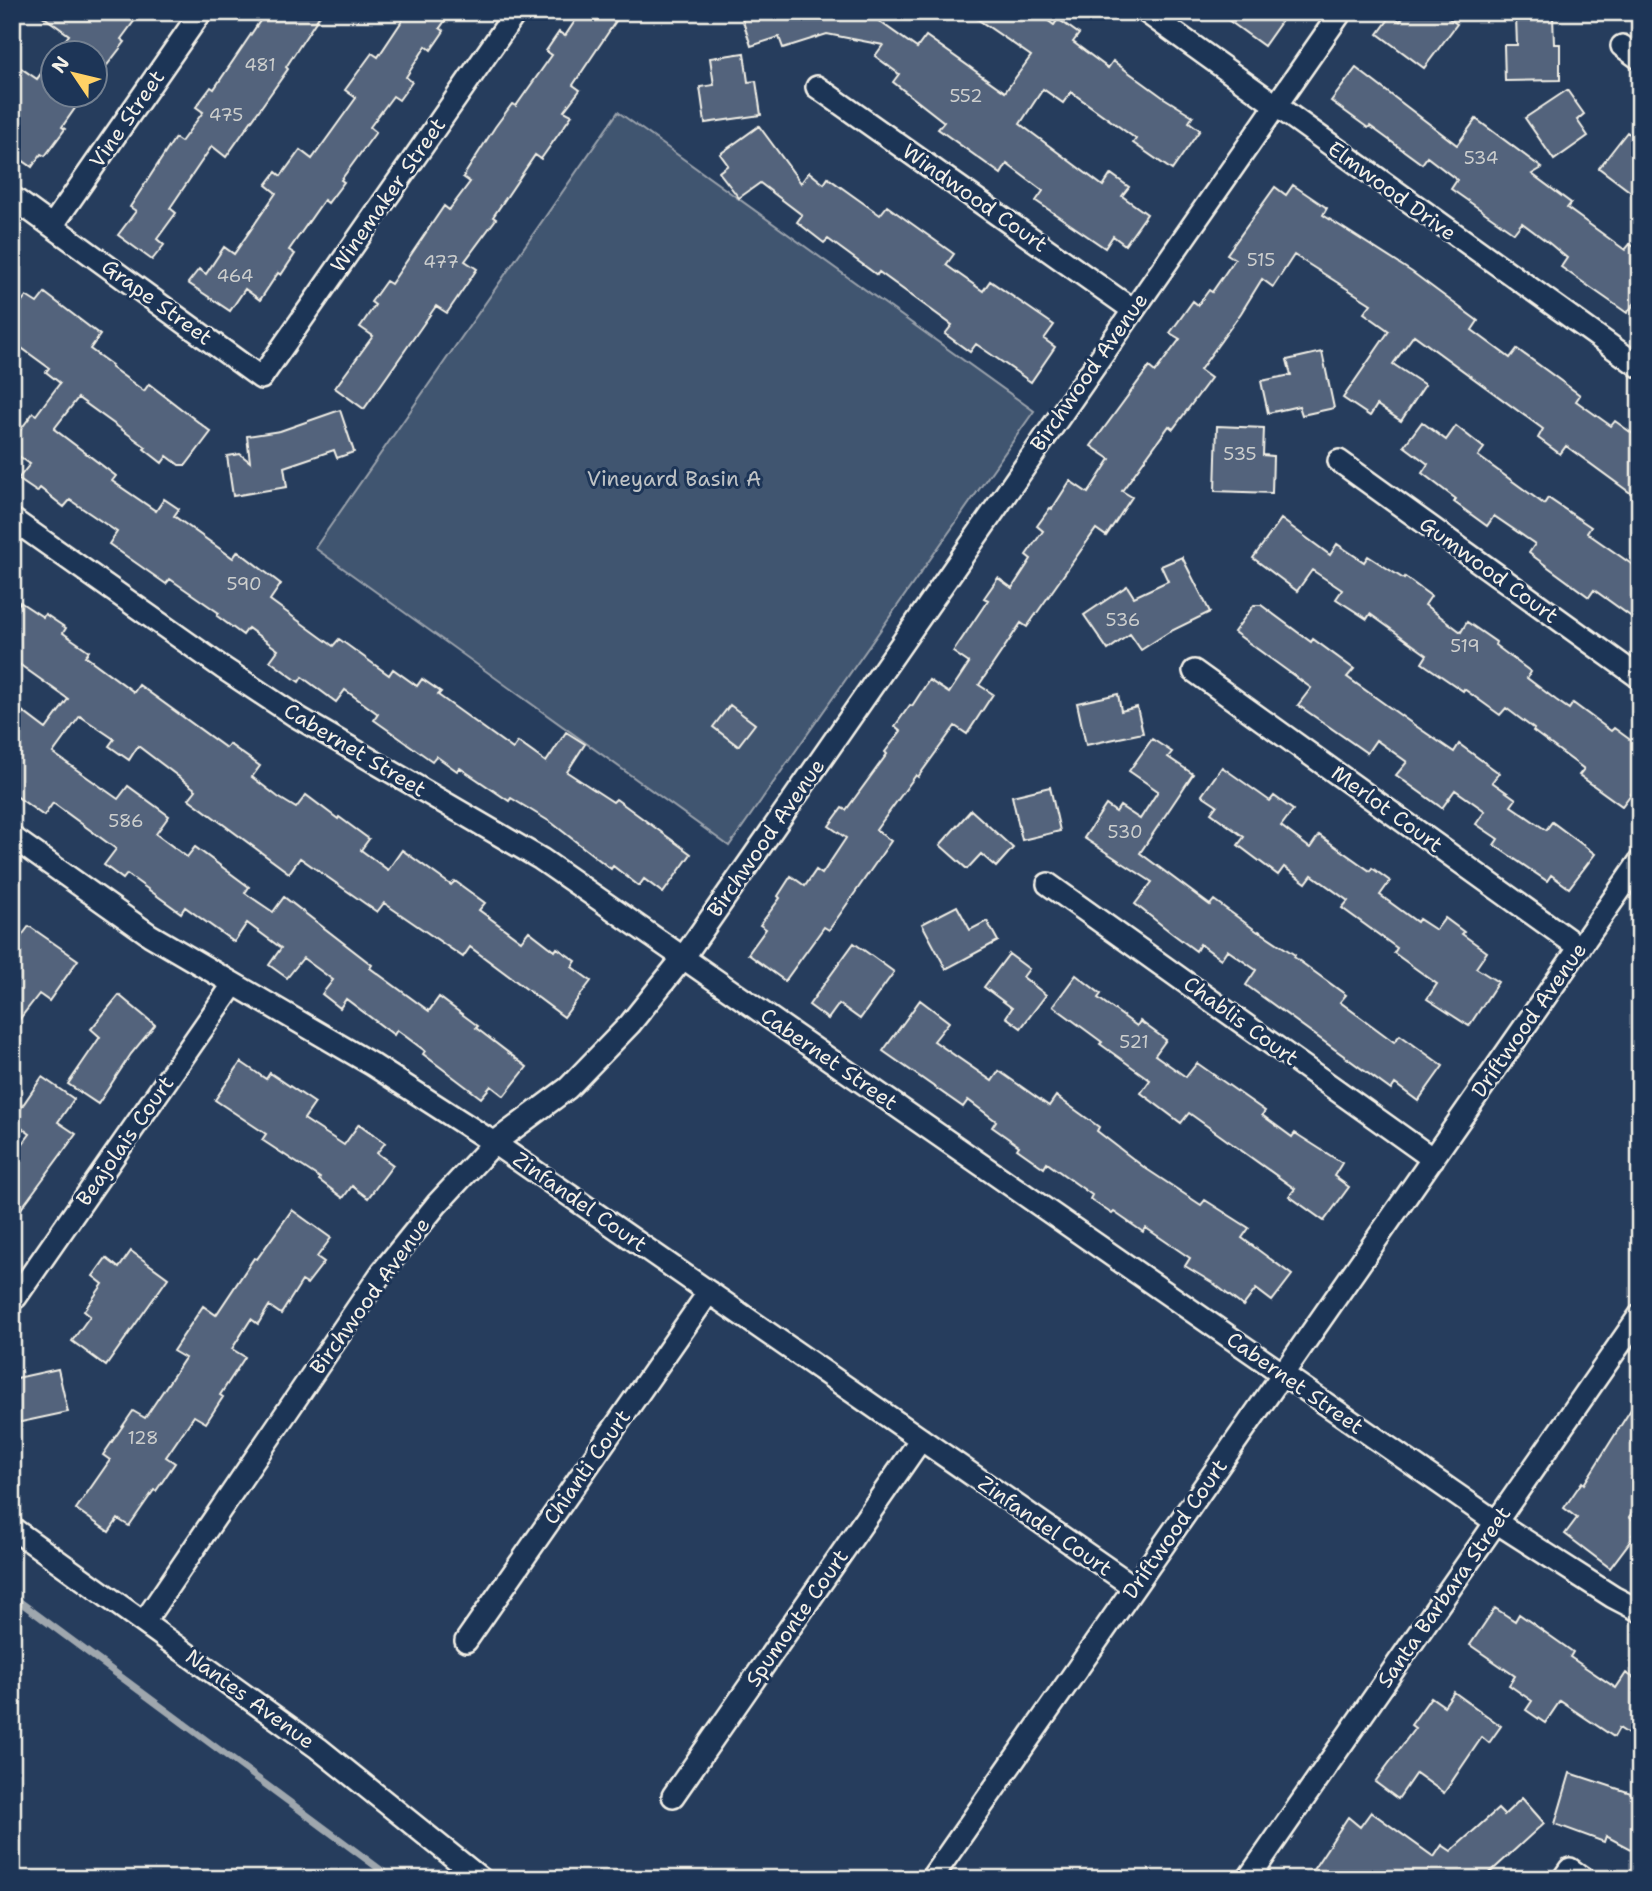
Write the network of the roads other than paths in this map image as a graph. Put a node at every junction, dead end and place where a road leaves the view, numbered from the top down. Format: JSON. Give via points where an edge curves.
{"nodes":[{"id":1,"x":201,"y":12,"type":"edge"},
{"id":2,"x":516,"y":12,"type":"edge"},
{"id":3,"x":1146,"y":12,"type":"edge"},
{"id":4,"x":1341,"y":12,"type":"edge"},
{"id":5,"x":1622,"y":46,"type":"dead end"},
{"id":6,"x":1640,"y":59,"type":"edge"},
{"id":7,"x":817,"y":87,"type":"dead end"},
{"id":8,"x":1276,"y":107,"type":"junction"},
{"id":9,"x":12,"y":197,"type":"edge"},
{"id":10,"x":52,"y":226,"type":"junction"},
{"id":11,"x":1133,"y":310,"type":"junction"},
{"id":12,"x":1640,"y":368,"type":"edge"},
{"id":13,"x":261,"y":378,"type":"joint"},
{"id":14,"x":1339,"y":461,"type":"dead end"},
{"id":15,"x":12,"y":519,"type":"edge"},
{"id":16,"x":1194,"y":671,"type":"dead end"},
{"id":17,"x":1640,"y":678,"type":"edge"},
{"id":18,"x":14,"y":843,"type":"edge"},
{"id":19,"x":1640,"y":861,"type":"edge"},
{"id":20,"x":1048,"y":884,"type":"dead end"},
{"id":21,"x":1580,"y":947,"type":"junction"},
{"id":22,"x":683,"y":958,"type":"junction"},
{"id":23,"x":233,"y":985,"type":"junction"},
{"id":24,"x":494,"y":1143,"type":"junction"},
{"id":25,"x":1433,"y":1158,"type":"junction"},
{"id":26,"x":1419,"y":1179,"type":"joint"},
{"id":27,"x":709,"y":1292,"type":"junction"},
{"id":28,"x":16,"y":1297,"type":"dead end"},
{"id":29,"x":1640,"y":1315,"type":"edge"},
{"id":30,"x":1283,"y":1374,"type":"junction"},
{"id":31,"x":921,"y":1439,"type":"junction"},
{"id":32,"x":1496,"y":1522,"type":"junction"},
{"id":33,"x":12,"y":1528,"type":"edge"},
{"id":34,"x":1134,"y":1587,"type":"junction"},
{"id":35,"x":1640,"y":1611,"type":"edge"},
{"id":36,"x":144,"y":1622,"type":"junction"},
{"id":37,"x":466,"y":1641,"type":"dead end"},
{"id":38,"x":673,"y":1796,"type":"dead end"},
{"id":39,"x":481,"y":1879,"type":"edge"},
{"id":40,"x":931,"y":1879,"type":"edge"},
{"id":41,"x":1248,"y":1879,"type":"edge"}],
"edges":[{"from":1,"to":10,"type":"street","name":"Vine Street"},
{"from":2,"to":13,"type":"street","name":"Winemaker Street"},
{"from":3,"to":8,"type":"street","name":"Elmwood Drive"},
{"from":4,"to":8,"type":"street","name":"Birchwood Avenue"},
{"from":5,"to":6,"type":"street"},
{"from":7,"to":11,"type":"street","name":"Windwood Court"},
{"from":8,"to":11,"type":"street","name":"Birchwood Avenue"},
{"from":8,"to":12,"type":"street","name":"Elmwood Drive"},
{"from":9,"to":10,"type":"street","name":"Grape Street"},
{"from":10,"to":13,"type":"street","name":"Grape Street"},
{"from":11,"to":22,"type":"street","name":"Birchwood Avenue"},
{"from":14,"to":17,"type":"street","name":"Gumwood Court"},
{"from":15,"to":22,"type":"street","name":"Cabernet Street","via":[[294,715],[541,859]]},
{"from":16,"to":21,"type":"street","name":"Merlot Court"},
{"from":18,"to":23,"type":"street","name":"Zinfandel Court"},
{"from":19,"to":21,"type":"street","name":"Driftwood Avenue"},
{"from":20,"to":25,"type":"street","name":"Chablis Court"},
{"from":21,"to":25,"type":"street","name":"Driftwood Avenue"},
{"from":22,"to":24,"type":"street","name":"Birchwood Avenue","via":[[630,1024],[568,1088]]},
{"from":22,"to":30,"type":"street","name":"Cabernet Street"},
{"from":23,"to":24,"type":"street","name":"Zinfandel Court","via":[[373,1065]]},
{"from":23,"to":28,"type":"street","name":"Beajolais Court"},
{"from":24,"to":27,"type":"street","name":"Zinfandel Court"},
{"from":24,"to":36,"type":"street","name":"Birchwood Avenue","via":[[382,1272]]},
{"from":25,"to":26,"type":"street","name":"Driftwood Avenue"},
{"from":26,"to":30,"type":"street","name":"Driftwood Court"},
{"from":27,"to":31,"type":"street","name":"Zinfandel Court"},
{"from":27,"to":37,"type":"street","name":"Chianti Court"},
{"from":29,"to":32,"type":"street","name":"Santa Barbara Street"},
{"from":30,"to":32,"type":"street","name":"Cabernet Street"},
{"from":30,"to":34,"type":"street","name":"Driftwood Court"},
{"from":31,"to":34,"type":"street","name":"Zinfandel Court"},
{"from":31,"to":38,"type":"street","name":"Spumonte Court"},
{"from":32,"to":35,"type":"street","name":"Cabernet Street"},
{"from":32,"to":41,"type":"street","name":"Santa Barbara Street"},
{"from":33,"to":36,"type":"street","name":"Nantes Avenue"},
{"from":34,"to":40,"type":"street","name":"Driftwood Court"},
{"from":36,"to":39,"type":"street","name":"Nantes Avenue","via":[[318,1748]]}]}
